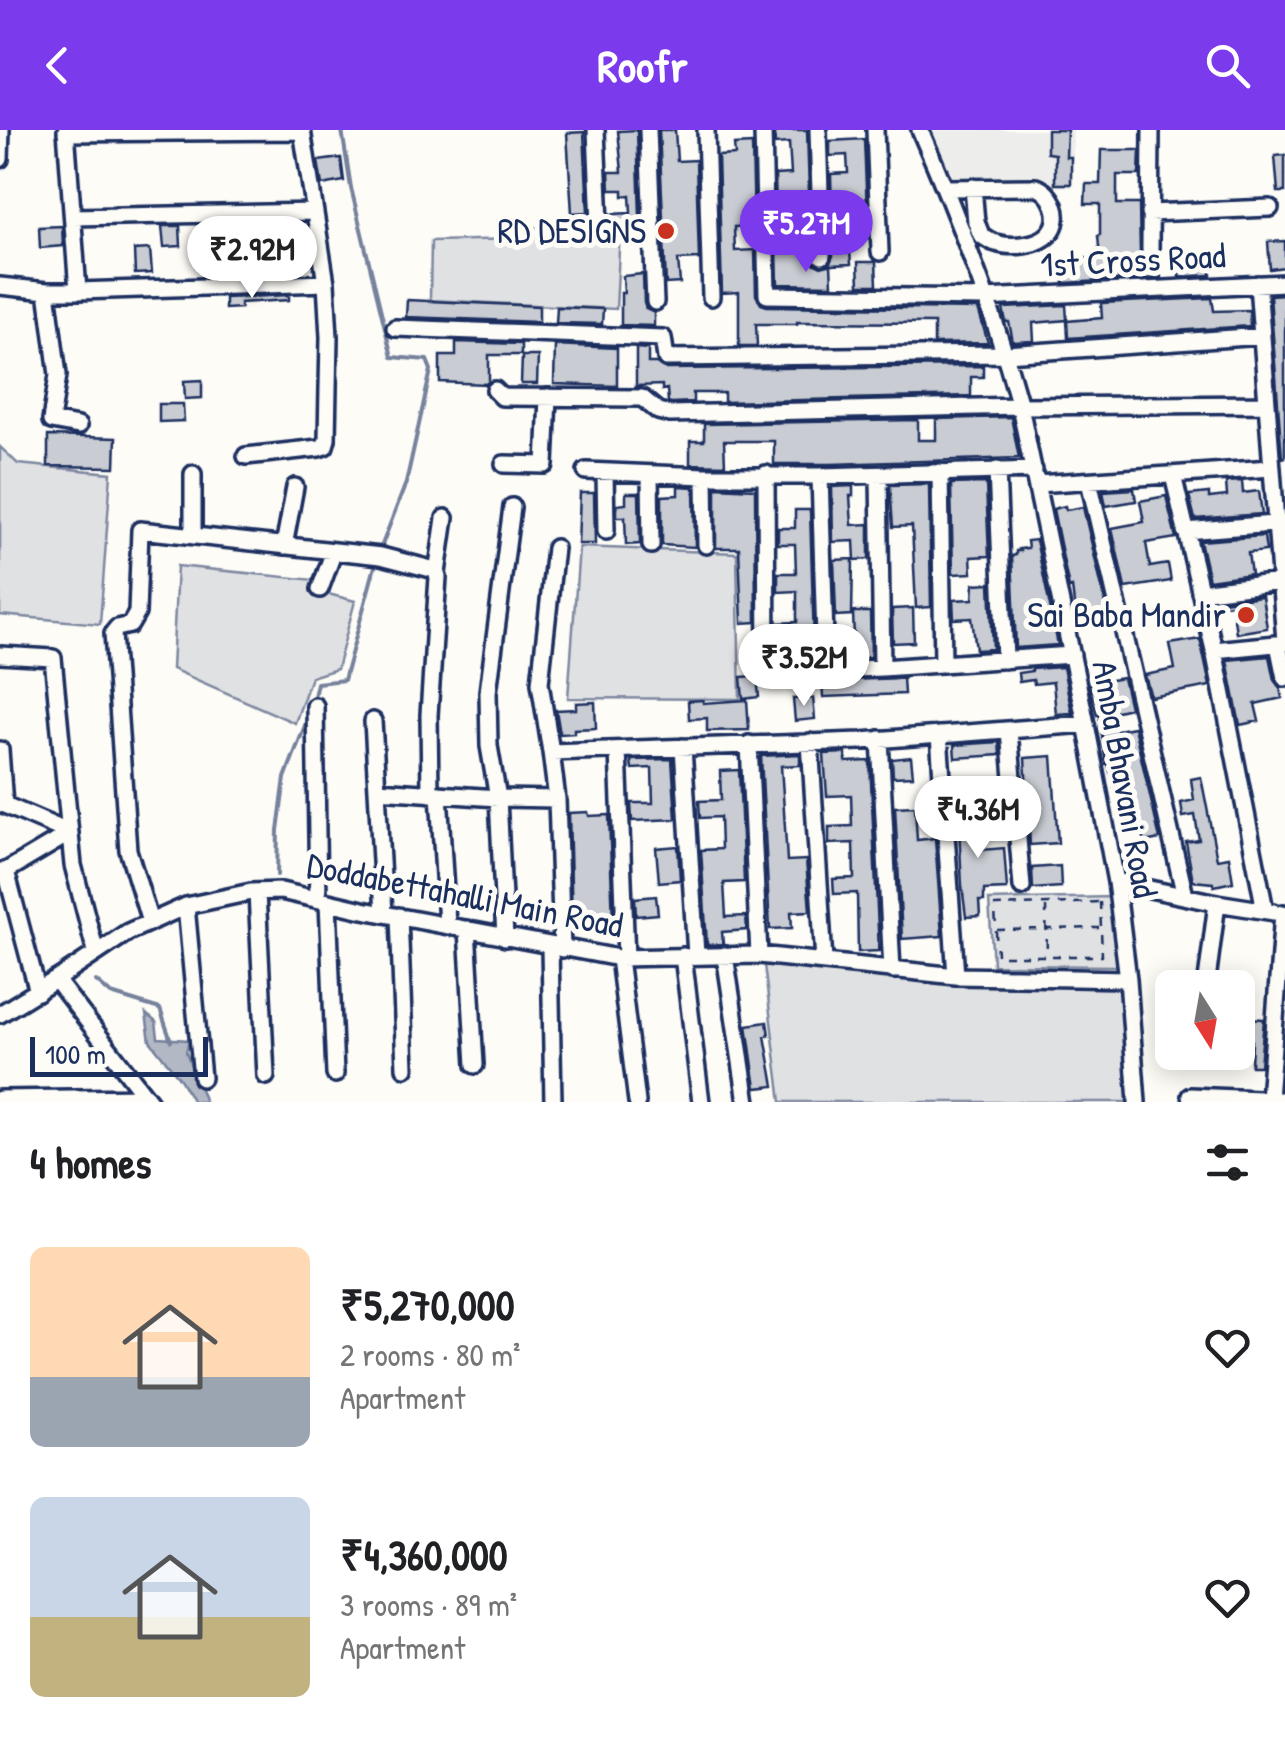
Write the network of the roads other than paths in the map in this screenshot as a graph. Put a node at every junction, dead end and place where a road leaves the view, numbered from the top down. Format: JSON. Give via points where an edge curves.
{"nodes":[{"id":1,"x":0,"y":130,"type":"edge"},
{"id":2,"x":302,"y":130,"type":"edge"},
{"id":3,"x":596,"y":130,"type":"edge"},
{"id":4,"x":648,"y":130,"type":"edge"},
{"id":5,"x":706,"y":130,"type":"edge"},
{"id":6,"x":763,"y":130,"type":"edge"},
{"id":7,"x":818,"y":130,"type":"edge"},
{"id":8,"x":874,"y":130,"type":"edge"},
{"id":9,"x":920,"y":130,"type":"edge"},
{"id":10,"x":1152,"y":130,"type":"edge"},
{"id":11,"x":66,"y":132,"type":"edge"},
{"id":12,"x":0,"y":159,"type":"edge"},
{"id":13,"x":973,"y":187,"type":"junction"},
{"id":14,"x":946,"y":188,"type":"junction"},
{"id":15,"x":1270,"y":208,"type":"dead end"},
{"id":16,"x":314,"y":212,"type":"junction"},
{"id":17,"x":1149,"y":213,"type":"junction"},
{"id":18,"x":72,"y":217,"type":"junction"},
{"id":19,"x":600,"y":224,"type":"dead end"},
{"id":20,"x":1150,"y":250,"type":"dead end"},
{"id":21,"x":880,"y":252,"type":"dead end"},
{"id":22,"x":822,"y":256,"type":"dead end"},
{"id":23,"x":326,"y":283,"type":"junction"},
{"id":24,"x":1285,"y":283,"type":"edge"},
{"id":25,"x":1258,"y":284,"type":"junction"},
{"id":26,"x":0,"y":286,"type":"edge"},
{"id":27,"x":78,"y":291,"type":"junction"},
{"id":28,"x":47,"y":292,"type":"junction"},
{"id":29,"x":711,"y":297,"type":"dead end"},
{"id":30,"x":985,"y":298,"type":"junction"},
{"id":31,"x":655,"y":302,"type":"dead end"},
{"id":32,"x":394,"y":328,"type":"dead end"},
{"id":33,"x":1262,"y":336,"type":"junction"},
{"id":34,"x":1006,"y":354,"type":"junction"},
{"id":35,"x":495,"y":390,"type":"dead end"},
{"id":36,"x":548,"y":397,"type":"junction"},
{"id":37,"x":1266,"y":404,"type":"junction"},
{"id":38,"x":1020,"y":406,"type":"junction"},
{"id":39,"x":78,"y":426,"type":"dead end"},
{"id":40,"x":246,"y":456,"type":"dead end"},
{"id":41,"x":504,"y":464,"type":"dead end"},
{"id":42,"x":1271,"y":468,"type":"junction"},
{"id":43,"x":997,"y":470,"type":"junction"},
{"id":44,"x":586,"y":471,"type":"dead end"},
{"id":45,"x":605,"y":472,"type":"junction"},
{"id":46,"x":940,"y":472,"type":"junction"},
{"id":47,"x":193,"y":474,"type":"dead end"},
{"id":48,"x":650,"y":474,"type":"junction"},
{"id":49,"x":766,"y":474,"type":"junction"},
{"id":50,"x":1173,"y":475,"type":"junction"},
{"id":51,"x":705,"y":476,"type":"junction"},
{"id":52,"x":820,"y":476,"type":"junction"},
{"id":53,"x":879,"y":476,"type":"junction"},
{"id":54,"x":1035,"y":477,"type":"junction"},
{"id":55,"x":1090,"y":481,"type":"junction"},
{"id":56,"x":295,"y":487,"type":"dead end"},
{"id":57,"x":512,"y":508,"type":"dead end"},
{"id":58,"x":445,"y":518,"type":"dead end"},
{"id":59,"x":1280,"y":524,"type":"edge"},
{"id":60,"x":606,"y":531,"type":"dead end"},
{"id":61,"x":1186,"y":531,"type":"junction"},
{"id":62,"x":193,"y":536,"type":"junction"},
{"id":63,"x":651,"y":545,"type":"dead end"},
{"id":64,"x":706,"y":545,"type":"dead end"},
{"id":65,"x":284,"y":546,"type":"junction"},
{"id":66,"x":555,"y":548,"type":"dead end"},
{"id":67,"x":334,"y":551,"type":"junction"},
{"id":68,"x":437,"y":573,"type":"junction"},
{"id":69,"x":1280,"y":582,"type":"junction"},
{"id":70,"x":320,"y":589,"type":"dead end"},
{"id":71,"x":1200,"y":592,"type":"junction"},
{"id":72,"x":1283,"y":643,"type":"edge"},
{"id":73,"x":1214,"y":650,"type":"junction"},
{"id":74,"x":0,"y":654,"type":"edge"},
{"id":75,"x":1072,"y":654,"type":"junction"},
{"id":76,"x":1005,"y":660,"type":"junction"},
{"id":77,"x":943,"y":664,"type":"junction"},
{"id":78,"x":882,"y":668,"type":"junction"},
{"id":79,"x":826,"y":670,"type":"junction"},
{"id":80,"x":1285,"y":678,"type":"edge"},
{"id":81,"x":315,"y":706,"type":"dead end"},
{"id":82,"x":372,"y":721,"type":"dead end"},
{"id":83,"x":1086,"y":724,"type":"junction"},
{"id":84,"x":1009,"y":730,"type":"junction"},
{"id":85,"x":939,"y":735,"type":"junction"},
{"id":86,"x":880,"y":739,"type":"junction"},
{"id":87,"x":810,"y":742,"type":"junction"},
{"id":88,"x":750,"y":744,"type":"junction"},
{"id":89,"x":683,"y":746,"type":"junction"},
{"id":90,"x":0,"y":750,"type":"edge"},
{"id":91,"x":618,"y":750,"type":"junction"},
{"id":92,"x":551,"y":752,"type":"junction"},
{"id":93,"x":377,"y":790,"type":"junction"},
{"id":94,"x":435,"y":794,"type":"junction"},
{"id":95,"x":498,"y":798,"type":"junction"},
{"id":96,"x":557,"y":799,"type":"junction"},
{"id":97,"x":2,"y":804,"type":"edge"},
{"id":98,"x":70,"y":833,"type":"junction"},
{"id":99,"x":3,"y":871,"type":"edge"},
{"id":100,"x":1116,"y":882,"type":"junction"},
{"id":101,"x":1022,"y":887,"type":"dead end"},
{"id":102,"x":257,"y":892,"type":"junction"},
{"id":103,"x":1185,"y":896,"type":"junction"},
{"id":104,"x":323,"y":901,"type":"junction"},
{"id":105,"x":1217,"y":903,"type":"junction"},
{"id":106,"x":186,"y":906,"type":"junction"},
{"id":107,"x":1265,"y":910,"type":"junction"},
{"id":108,"x":1284,"y":913,"type":"edge"},
{"id":109,"x":392,"y":915,"type":"junction"},
{"id":110,"x":150,"y":922,"type":"junction"},
{"id":111,"x":446,"y":924,"type":"junction"},
{"id":112,"x":467,"y":929,"type":"junction"},
{"id":113,"x":505,"y":938,"type":"junction"},
{"id":114,"x":556,"y":948,"type":"junction"},
{"id":115,"x":96,"y":953,"type":"junction"},
{"id":116,"x":690,"y":955,"type":"junction"},
{"id":117,"x":725,"y":955,"type":"junction"},
{"id":118,"x":759,"y":955,"type":"junction"},
{"id":119,"x":622,"y":958,"type":"junction"},
{"id":120,"x":824,"y":960,"type":"junction"},
{"id":121,"x":892,"y":970,"type":"junction"},
{"id":122,"x":1208,"y":970,"type":"edge"},
{"id":123,"x":956,"y":976,"type":"junction"},
{"id":124,"x":1128,"y":979,"type":"junction"},
{"id":125,"x":56,"y":980,"type":"junction"},
{"id":126,"x":38,"y":992,"type":"junction"},
{"id":127,"x":0,"y":1014,"type":"edge"},
{"id":128,"x":475,"y":1064,"type":"dead end"},
{"id":129,"x":406,"y":1068,"type":"dead end"},
{"id":130,"x":335,"y":1074,"type":"dead end"},
{"id":131,"x":266,"y":1076,"type":"dead end"},
{"id":132,"x":202,"y":1078,"type":"dead end"},
{"id":133,"x":1190,"y":1096,"type":"dead end"},
{"id":134,"x":0,"y":1098,"type":"edge"},
{"id":135,"x":1277,"y":1099,"type":"edge"},
{"id":136,"x":148,"y":1100,"type":"edge"},
{"id":137,"x":553,"y":1102,"type":"edge"},
{"id":138,"x":637,"y":1102,"type":"edge"},
{"id":139,"x":701,"y":1102,"type":"edge"},
{"id":140,"x":747,"y":1102,"type":"edge"},
{"id":141,"x":1137,"y":1102,"type":"edge"}],
"edges":[{"from":1,"to":12,"type":"street"},
{"from":2,"to":11,"type":"street"},
{"from":2,"to":16,"type":"street"},
{"from":3,"to":19,"type":"street"},
{"from":4,"to":31,"type":"street"},
{"from":5,"to":29,"type":"street"},
{"from":6,"to":30,"type":"street","name":"1st Cross Road","via":[[767,294]]},
{"from":7,"to":22,"type":"street"},
{"from":8,"to":21,"type":"street"},
{"from":9,"to":14,"type":"street","name":"Amba Bhavani Road"},
{"from":10,"to":17,"type":"street"},
{"from":11,"to":18,"type":"street"},
{"from":13,"to":13,"type":"street","via":[[1047,190],[1056,220],[1050,233],[1019,245],[981,236]]},
{"from":13,"to":14,"type":"street"},
{"from":14,"to":30,"type":"street","name":"Amba Bhavani Road"},
{"from":15,"to":17,"type":"street"},
{"from":16,"to":18,"type":"street"},
{"from":16,"to":23,"type":"street"},
{"from":17,"to":20,"type":"street"},
{"from":18,"to":27,"type":"street"},
{"from":23,"to":27,"type":"street"},
{"from":23,"to":40,"type":"street","via":[[325,446]]},
{"from":24,"to":25,"type":"street","name":"1st Cross Road"},
{"from":25,"to":30,"type":"street","name":"1st Cross Road"},
{"from":25,"to":33,"type":"street"},
{"from":26,"to":28,"type":"street"},
{"from":27,"to":28,"type":"street"},
{"from":28,"to":39,"type":"street","via":[[58,374],[51,421]]},
{"from":30,"to":34,"type":"street","name":"Amba Bhavani Road"},
{"from":32,"to":34,"type":"street","via":[[662,338],[666,358]]},
{"from":33,"to":34,"type":"street"},
{"from":33,"to":37,"type":"street"},
{"from":34,"to":38,"type":"street","name":"Amba Bhavani Road"},
{"from":35,"to":36,"type":"street","via":[[502,396]]},
{"from":36,"to":38,"type":"street","via":[[642,398],[670,414]]},
{"from":36,"to":41,"type":"street","via":[[544,465]]},
{"from":37,"to":38,"type":"street"},
{"from":37,"to":42,"type":"street"},
{"from":38,"to":54,"type":"street","name":"Amba Bhavani Road"},
{"from":42,"to":50,"type":"street"},
{"from":42,"to":59,"type":"street"},
{"from":43,"to":46,"type":"street"},
{"from":43,"to":54,"type":"street"},
{"from":43,"to":76,"type":"street"},
{"from":44,"to":45,"type":"street"},
{"from":45,"to":48,"type":"street"},
{"from":45,"to":60,"type":"street"},
{"from":46,"to":53,"type":"street"},
{"from":46,"to":77,"type":"street"},
{"from":47,"to":62,"type":"street"},
{"from":48,"to":51,"type":"street"},
{"from":48,"to":63,"type":"street"},
{"from":49,"to":51,"type":"street"},
{"from":49,"to":52,"type":"street"},
{"from":49,"to":79,"type":"street","via":[[767,670]]},
{"from":50,"to":55,"type":"street"},
{"from":50,"to":61,"type":"street"},
{"from":51,"to":64,"type":"street"},
{"from":52,"to":53,"type":"street"},
{"from":52,"to":79,"type":"street"},
{"from":53,"to":78,"type":"street"},
{"from":54,"to":55,"type":"street"},
{"from":54,"to":75,"type":"street","name":"Amba Bhavani Road"},
{"from":55,"to":103,"type":"street"},
{"from":56,"to":65,"type":"street"},
{"from":57,"to":95,"type":"street","via":[[488,692]]},
{"from":58,"to":68,"type":"street"},
{"from":59,"to":61,"type":"street"},
{"from":59,"to":69,"type":"street"},
{"from":61,"to":71,"type":"street"},
{"from":62,"to":65,"type":"street"},
{"from":62,"to":110,"type":"street","via":[[140,530],[137,613],[113,633],[128,850]]},
{"from":65,"to":67,"type":"street"},
{"from":66,"to":92,"type":"street","via":[[540,683]]},
{"from":67,"to":68,"type":"street"},
{"from":67,"to":70,"type":"street"},
{"from":68,"to":94,"type":"street","via":[[429,715]]},
{"from":69,"to":71,"type":"street"},
{"from":69,"to":72,"type":"street"},
{"from":71,"to":73,"type":"street"},
{"from":72,"to":73,"type":"street"},
{"from":72,"to":80,"type":"street"},
{"from":73,"to":107,"type":"street"},
{"from":74,"to":98,"type":"street","via":[[53,658]]},
{"from":75,"to":76,"type":"street"},
{"from":75,"to":83,"type":"street","name":"Amba Bhavani Road"},
{"from":76,"to":77,"type":"street"},
{"from":77,"to":78,"type":"street"},
{"from":78,"to":79,"type":"street"},
{"from":81,"to":104,"type":"street"},
{"from":82,"to":93,"type":"street"},
{"from":83,"to":84,"type":"street"},
{"from":83,"to":100,"type":"street","name":"Amba Bhavani Road"},
{"from":84,"to":85,"type":"street"},
{"from":84,"to":101,"type":"street"},
{"from":85,"to":86,"type":"street"},
{"from":85,"to":123,"type":"street"},
{"from":86,"to":87,"type":"street"},
{"from":86,"to":121,"type":"street"},
{"from":87,"to":88,"type":"street"},
{"from":87,"to":120,"type":"street"},
{"from":88,"to":89,"type":"street"},
{"from":88,"to":118,"type":"street"},
{"from":89,"to":91,"type":"street"},
{"from":89,"to":116,"type":"street"},
{"from":90,"to":97,"type":"street"},
{"from":91,"to":92,"type":"street"},
{"from":91,"to":119,"type":"street"},
{"from":92,"to":96,"type":"street"},
{"from":93,"to":94,"type":"street"},
{"from":93,"to":109,"type":"street"},
{"from":94,"to":95,"type":"street"},
{"from":94,"to":111,"type":"street"},
{"from":95,"to":96,"type":"street"},
{"from":95,"to":113,"type":"street"},
{"from":96,"to":114,"type":"street"},
{"from":97,"to":98,"type":"street"},
{"from":98,"to":99,"type":"street"},
{"from":98,"to":115,"type":"street"},
{"from":99,"to":126,"type":"street"},
{"from":100,"to":103,"type":"street"},
{"from":100,"to":124,"type":"street","name":"Amba Bhavani Road"},
{"from":102,"to":104,"type":"street","name":"Doddabettahalli Main Road"},
{"from":102,"to":106,"type":"street","name":"Doddabettahalli Main Road"},
{"from":102,"to":131,"type":"street"},
{"from":103,"to":105,"type":"street"},
{"from":104,"to":109,"type":"street","name":"Doddabettahalli Main Road"},
{"from":104,"to":130,"type":"street"},
{"from":105,"to":107,"type":"street"},
{"from":105,"to":122,"type":"street"},
{"from":106,"to":110,"type":"street","name":"Doddabettahalli Main Road"},
{"from":106,"to":132,"type":"street"},
{"from":107,"to":108,"type":"street"},
{"from":108,"to":135,"type":"street"},
{"from":109,"to":111,"type":"street","name":"Doddabettahalli Main Road"},
{"from":109,"to":129,"type":"street"},
{"from":110,"to":115,"type":"street","name":"Doddabettahalli Main Road"},
{"from":111,"to":112,"type":"street","name":"Doddabettahalli Main Road"},
{"from":112,"to":113,"type":"street","name":"Doddabettahalli Main Road"},
{"from":112,"to":128,"type":"street"},
{"from":113,"to":114,"type":"street","name":"Doddabettahalli Main Road"},
{"from":114,"to":119,"type":"street","name":"Doddabettahalli Main Road"},
{"from":114,"to":137,"type":"street"},
{"from":115,"to":125,"type":"street","name":"Doddabettahalli Main Road"},
{"from":116,"to":117,"type":"street","name":"Doddabettahalli Main Road"},
{"from":116,"to":119,"type":"street","name":"Doddabettahalli Main Road"},
{"from":116,"to":139,"type":"street"},
{"from":117,"to":118,"type":"street","name":"Doddabettahalli Main Road"},
{"from":117,"to":140,"type":"street"},
{"from":118,"to":120,"type":"street","name":"Doddabettahalli Main Road"},
{"from":119,"to":138,"type":"street"},
{"from":120,"to":121,"type":"street","name":"Doddabettahalli Main Road"},
{"from":121,"to":123,"type":"street","name":"Doddabettahalli Main Road"},
{"from":123,"to":124,"type":"street","name":"Doddabettahalli Main Road"},
{"from":124,"to":141,"type":"street","name":"Amba Bhavani Road"},
{"from":125,"to":126,"type":"street","name":"Doddabettahalli Main Road"},
{"from":125,"to":136,"type":"street"},
{"from":126,"to":127,"type":"street","name":"Doddabettahalli Main Road"},
{"from":133,"to":135,"type":"street"},
{"from":134,"to":136,"type":"street"}]}
